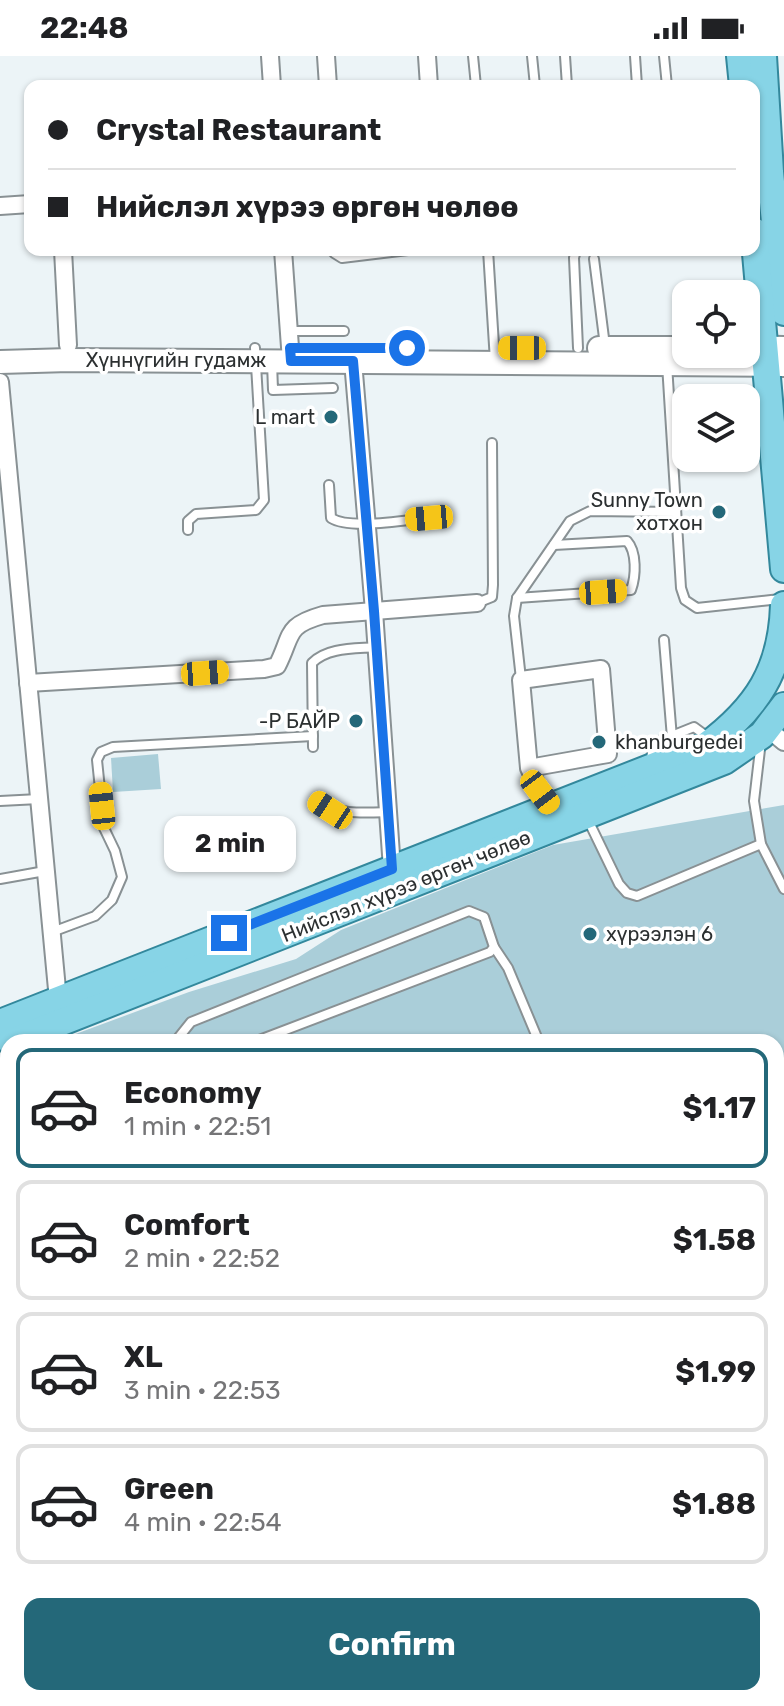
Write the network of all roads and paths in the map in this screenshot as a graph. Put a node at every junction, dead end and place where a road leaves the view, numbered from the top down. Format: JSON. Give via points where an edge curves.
{"nodes":[{"id":1,"x":270,"y":56,"type":"edge"},
{"id":2,"x":326,"y":56,"type":"edge"},
{"id":3,"x":427,"y":56,"type":"edge"},
{"id":4,"x":473,"y":56,"type":"edge"},
{"id":5,"x":532,"y":56,"type":"edge"},
{"id":6,"x":565,"y":56,"type":"edge"},
{"id":7,"x":635,"y":56,"type":"edge"},
{"id":8,"x":664,"y":56,"type":"edge"},
{"id":9,"x":740,"y":56,"type":"edge"},
{"id":10,"x":763,"y":56,"type":"edge"},
{"id":11,"x":272,"y":80,"type":"edge"},
{"id":12,"x":328,"y":80,"type":"edge"},
{"id":13,"x":429,"y":80,"type":"edge"},
{"id":14,"x":475,"y":80,"type":"edge"},
{"id":15,"x":534,"y":80,"type":"edge"},
{"id":16,"x":567,"y":80,"type":"edge"},
{"id":17,"x":637,"y":80,"type":"edge"},
{"id":18,"x":666,"y":80,"type":"edge"},
{"id":19,"x":742,"y":80,"type":"edge"},
{"id":20,"x":24,"y":204,"type":"edge"},
{"id":21,"x":0,"y":206,"type":"edge"},
{"id":22,"x":63,"y":256,"type":"edge"},
{"id":23,"x":283,"y":256,"type":"edge"},
{"id":24,"x":339,"y":256,"type":"edge"},
{"id":25,"x":358,"y":256,"type":"edge"},
{"id":26,"x":488,"y":256,"type":"edge"},
{"id":27,"x":574,"y":256,"type":"edge"},
{"id":28,"x":757,"y":256,"type":"edge"},
{"id":29,"x":594,"y":259,"type":"dead end"},
{"id":30,"x":784,"y":312,"type":"edge"},
{"id":31,"x":344,"y":331,"type":"dead end"},
{"id":32,"x":68,"y":345,"type":"junction"},
{"id":33,"x":0,"y":347,"type":"edge"},
{"id":34,"x":578,"y":348,"type":"junction"},
{"id":35,"x":672,"y":349,"type":"edge"},
{"id":36,"x":275,"y":352,"type":"junction"},
{"id":37,"x":769,"y":354,"type":"edge"},
{"id":38,"x":495,"y":355,"type":"junction"},
{"id":39,"x":605,"y":356,"type":"junction"},
{"id":40,"x":353,"y":361,"type":"junction"},
{"id":41,"x":0,"y":362,"type":"edge"},
{"id":42,"x":667,"y":364,"type":"junction"},
{"id":43,"x":0,"y":382,"type":"edge"},
{"id":44,"x":333,"y":388,"type":"dead end"},
{"id":45,"x":492,"y":443,"type":"dead end"},
{"id":46,"x":329,"y":485,"type":"dead end"},
{"id":47,"x":676,"y":512,"type":"junction"},
{"id":48,"x":429,"y":518,"type":"dead end"},
{"id":49,"x":367,"y":523,"type":"junction"},
{"id":50,"x":188,"y":530,"type":"dead end"},
{"id":51,"x":554,"y":545,"type":"junction"},
{"id":52,"x":784,"y":569,"type":"edge"},
{"id":53,"x":517,"y":598,"type":"junction"},
{"id":54,"x":784,"y":599,"type":"edge"},
{"id":55,"x":477,"y":603,"type":"joint"},
{"id":56,"x":784,"y":605,"type":"edge"},
{"id":57,"x":374,"y":611,"type":"junction"},
{"id":58,"x":664,"y":640,"type":"dead end"},
{"id":59,"x":377,"y":647,"type":"junction"},
{"id":60,"x":521,"y":680,"type":"junction"},
{"id":61,"x":28,"y":683,"type":"junction"},
{"id":62,"x":784,"y":706,"type":"edge"},
{"id":63,"x":771,"y":735,"type":"edge"},
{"id":64,"x":313,"y":736,"type":"junction"},
{"id":65,"x":672,"y":738,"type":"junction"},
{"id":66,"x":713,"y":741,"type":"junction"},
{"id":67,"x":313,"y":747,"type":"dead end"},
{"id":68,"x":529,"y":768,"type":"junction"},
{"id":69,"x":648,"y":770,"type":"junction"},
{"id":70,"x":39,"y":799,"type":"junction"},
{"id":71,"x":0,"y":801,"type":"edge"},
{"id":72,"x":316,"y":801,"type":"dead end"},
{"id":73,"x":551,"y":806,"type":"junction"},
{"id":74,"x":388,"y":812,"type":"junction"},
{"id":75,"x":586,"y":815,"type":"junction"},
{"id":76,"x":761,"y":844,"type":"junction"},
{"id":77,"x":45,"y":871,"type":"junction"},
{"id":78,"x":0,"y":879,"type":"edge"},
{"id":79,"x":381,"y":881,"type":"junction"},
{"id":80,"x":784,"y":889,"type":"edge"},
{"id":81,"x":51,"y":932,"type":"junction"},
{"id":82,"x":494,"y":947,"type":"junction"},
{"id":83,"x":61,"y":1018,"type":"junction"},
{"id":84,"x":22,"y":1034,"type":"edge"},
{"id":85,"x":181,"y":1034,"type":"edge"},
{"id":86,"x":275,"y":1034,"type":"edge"},
{"id":87,"x":536,"y":1034,"type":"edge"}],
"edges":[{"from":1,"to":11,"type":"street"},
{"from":2,"to":12,"type":"street"},
{"from":3,"to":13,"type":"street"},
{"from":4,"to":14,"type":"lane"},
{"from":5,"to":15,"type":"lane"},
{"from":6,"to":16,"type":"lane"},
{"from":7,"to":17,"type":"lane"},
{"from":8,"to":18,"type":"lane"},
{"from":9,"to":19,"type":"main road"},
{"from":10,"to":30,"type":"main road"},
{"from":20,"to":21,"type":"street"},
{"from":22,"to":32,"type":"street"},
{"from":23,"to":36,"type":"street"},
{"from":24,"to":25,"type":"lane"},
{"from":26,"to":38,"type":"lane"},
{"from":27,"to":34,"type":"lane"},
{"from":28,"to":37,"type":"main road"},
{"from":29,"to":39,"type":"lane"},
{"from":31,"to":36,"type":"lane"},
{"from":32,"to":33,"type":"main road","name":"Хүннүгийн гудамж"},
{"from":32,"to":36,"type":"main road","name":"Хүннүгийн гудамж"},
{"from":34,"to":38,"type":"main road","name":"Хүннүгийн гудамж"},
{"from":34,"to":39,"type":"main road","name":"Хүннүгийн гудамж"},
{"from":35,"to":39,"type":"main road","name":"Хүннүгийн гудамж"},
{"from":36,"to":38,"type":"main road","name":"Хүннүгийн гудамж"},
{"from":36,"to":40,"type":"main road","name":"Хүннүгийн гудамж"},
{"from":36,"to":41,"type":"main road","name":"Хүннүгийн гудамж"},
{"from":36,"to":44,"type":"lane","via":[[273,390]]},
{"from":36,"to":50,"type":"lane","via":[[264,500],[256,510],[196,514],[188,521]]},
{"from":37,"to":42,"type":"main road","name":"Хүннүгийн гудамж"},
{"from":37,"to":52,"type":"main road"},
{"from":38,"to":39,"type":"main road","name":"Хүннүгийн гудамж"},
{"from":38,"to":40,"type":"main road","name":"Хүннүгийн гудамж"},
{"from":39,"to":42,"type":"main road","name":"Хүннүгийн гудамж"},
{"from":40,"to":49,"type":"street"},
{"from":42,"to":47,"type":"lane"},
{"from":43,"to":61,"type":"street"},
{"from":45,"to":55,"type":"lane","via":[[492,597]]},
{"from":46,"to":49,"type":"lane","via":[[331,518]]},
{"from":47,"to":51,"type":"lane","via":[[590,511],[570,521]]},
{"from":47,"to":54,"type":"lane","via":[[685,600],[697,608]]},
{"from":48,"to":49,"type":"lane"},
{"from":49,"to":57,"type":"street"},
{"from":51,"to":53,"type":"lane"},
{"from":51,"to":53,"type":"lane","via":[[627,541],[635,580],[631,590]]},
{"from":53,"to":60,"type":"lane"},
{"from":55,"to":57,"type":"street"},
{"from":56,"to":66,"type":"main road","name":"Нийслэл хүрээ өргөн чөлөө","via":[[783,633],[772,670],[745,714]]},
{"from":57,"to":59,"type":"street"},
{"from":57,"to":61,"type":"street","via":[[302,621],[289,634],[277,666],[264,669]]},
{"from":58,"to":65,"type":"lane"},
{"from":59,"to":64,"type":"lane","via":[[320,655],[312,663]]},
{"from":59,"to":74,"type":"street"},
{"from":60,"to":68,"type":"street"},
{"from":60,"to":68,"type":"street","via":[[601,669],[608,754]]},
{"from":61,"to":70,"type":"street"},
{"from":62,"to":63,"type":"main road","name":"Нийслэл хүрээ өргөн чөлөө"},
{"from":63,"to":75,"type":"main road","name":"Нийслэл хүрээ өргөн чөлөө","via":[[724,761]]},
{"from":63,"to":76,"type":"lane","via":[[754,801]]},
{"from":64,"to":67,"type":"lane"},
{"from":64,"to":81,"type":"lane","via":[[113,747],[101,752],[97,760],[104,828],[122,877],[112,900],[95,916]]},
{"from":65,"to":66,"type":"lane","via":[[694,727]]},
{"from":65,"to":69,"type":"lane","via":[[654,743]]},
{"from":66,"to":69,"type":"main road","name":"Нийслэл хүрээ өргөн чөлөө"},
{"from":68,"to":73,"type":"street"},
{"from":69,"to":73,"type":"main road","name":"Нийслэл хүрээ өргөн чөлөө"},
{"from":70,"to":71,"type":"lane"},
{"from":70,"to":77,"type":"street"},
{"from":72,"to":74,"type":"lane","via":[[330,810]]},
{"from":73,"to":79,"type":"main road","name":"Нийслэл хүрээ өргөн чөлөө"},
{"from":74,"to":79,"type":"street"},
{"from":75,"to":76,"type":"lane","via":[[619,884],[637,896]]},
{"from":75,"to":79,"type":"main road","name":"Нийслэл хүрээ өргөн чөлөө"},
{"from":76,"to":80,"type":"lane"},
{"from":77,"to":78,"type":"lane"},
{"from":77,"to":81,"type":"street"},
{"from":79,"to":83,"type":"main road","name":"Нийслэл хүрээ өргөн чөлөө"},
{"from":81,"to":83,"type":"street"},
{"from":82,"to":85,"type":"lane","via":[[484,917],[469,911],[191,1022]]},
{"from":82,"to":86,"type":"lane"},
{"from":82,"to":87,"type":"lane"},
{"from":83,"to":84,"type":"main road","name":"Нийслэл хүрээ өргөн чөлөө"}]}
